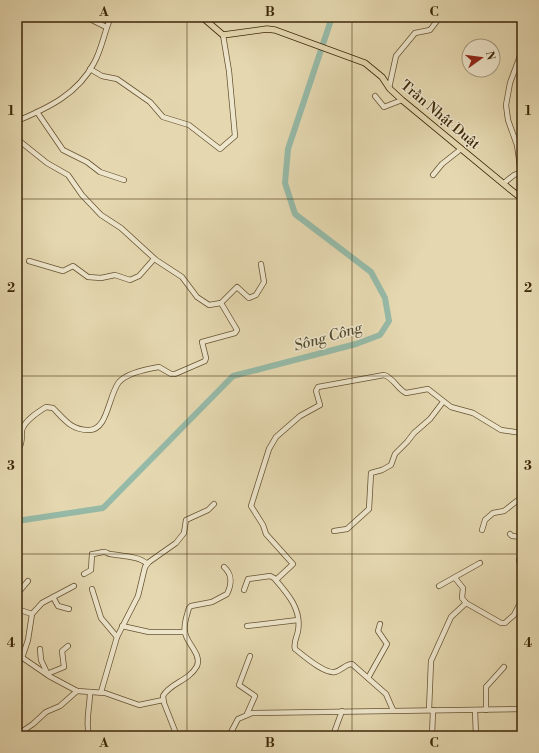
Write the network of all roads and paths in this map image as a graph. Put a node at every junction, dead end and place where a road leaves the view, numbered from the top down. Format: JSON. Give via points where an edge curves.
{"nodes":[{"id":1,"x":86,"y":17,"type":"edge"},
{"id":2,"x":111,"y":17,"type":"edge"},
{"id":3,"x":202,"y":17,"type":"edge"},
{"id":4,"x":440,"y":17,"type":"edge"},
{"id":5,"x":106,"y":27,"type":"junction"},
{"id":6,"x":522,"y":30,"type":"edge"},
{"id":7,"x":223,"y":35,"type":"junction"},
{"id":8,"x":521,"y":43,"type":"edge"},
{"id":9,"x":90,"y":69,"type":"junction"},
{"id":10,"x":389,"y":88,"type":"junction"},
{"id":11,"x":375,"y":96,"type":"dead end"},
{"id":12,"x":402,"y":100,"type":"junction"},
{"id":13,"x":37,"y":112,"type":"junction"},
{"id":14,"x":17,"y":121,"type":"edge"},
{"id":15,"x":17,"y":139,"type":"edge"},
{"id":16,"x":461,"y":149,"type":"junction"},
{"id":17,"x":521,"y":172,"type":"edge"},
{"id":18,"x":433,"y":175,"type":"dead end"},
{"id":19,"x":124,"y":180,"type":"dead end"},
{"id":20,"x":504,"y":183,"type":"junction"},
{"id":21,"x":522,"y":199,"type":"edge"},
{"id":22,"x":154,"y":259,"type":"junction"},
{"id":23,"x":29,"y":261,"type":"dead end"},
{"id":24,"x":261,"y":264,"type":"dead end"},
{"id":25,"x":221,"y":303,"type":"junction"},
{"id":26,"x":443,"y":402,"type":"junction"},
{"id":27,"x":522,"y":433,"type":"edge"},
{"id":28,"x":17,"y":446,"type":"edge"},
{"id":29,"x":522,"y":500,"type":"edge"},
{"id":30,"x":214,"y":504,"type":"dead end"},
{"id":31,"x":482,"y":530,"type":"dead end"},
{"id":32,"x":334,"y":531,"type":"dead end"},
{"id":33,"x":510,"y":534,"type":"dead end"},
{"id":34,"x":522,"y":537,"type":"edge"},
{"id":35,"x":519,"y":560,"type":"dead end"},
{"id":36,"x":480,"y":562,"type":"dead end"},
{"id":37,"x":147,"y":564,"type":"junction"},
{"id":38,"x":224,"y":567,"type":"dead end"},
{"id":39,"x":522,"y":573,"type":"edge"},
{"id":40,"x":84,"y":574,"type":"dead end"},
{"id":41,"x":455,"y":578,"type":"junction"},
{"id":42,"x":276,"y":580,"type":"junction"},
{"id":43,"x":28,"y":581,"type":"dead end"},
{"id":44,"x":74,"y":586,"type":"dead end"},
{"id":45,"x":439,"y":586,"type":"dead end"},
{"id":46,"x":92,"y":589,"type":"dead end"},
{"id":47,"x":244,"y":590,"type":"dead end"},
{"id":48,"x":17,"y":594,"type":"edge"},
{"id":49,"x":53,"y":597,"type":"junction"},
{"id":50,"x":522,"y":599,"type":"edge"},
{"id":51,"x":466,"y":603,"type":"junction"},
{"id":52,"x":17,"y":609,"type":"edge"},
{"id":53,"x":69,"y":609,"type":"dead end"},
{"id":54,"x":32,"y":614,"type":"junction"},
{"id":55,"x":298,"y":620,"type":"junction"},
{"id":56,"x":380,"y":624,"type":"dead end"},
{"id":57,"x":122,"y":626,"type":"junction"},
{"id":58,"x":247,"y":626,"type":"dead end"},
{"id":59,"x":185,"y":632,"type":"junction"},
{"id":60,"x":117,"y":637,"type":"junction"},
{"id":61,"x":68,"y":646,"type":"dead end"},
{"id":62,"x":40,"y":649,"type":"dead end"},
{"id":63,"x":17,"y":654,"type":"edge"},
{"id":64,"x":250,"y":656,"type":"dead end"},
{"id":65,"x":22,"y":658,"type":"junction"},
{"id":66,"x":504,"y":667,"type":"dead end"},
{"id":67,"x":48,"y":675,"type":"junction"},
{"id":68,"x":368,"y":678,"type":"junction"},
{"id":69,"x":77,"y":691,"type":"junction"},
{"id":70,"x":90,"y":692,"type":"junction"},
{"id":71,"x":101,"y":692,"type":"junction"},
{"id":72,"x":163,"y":700,"type":"junction"},
{"id":73,"x":522,"y":709,"type":"edge"},
{"id":74,"x":393,"y":710,"type":"junction"},
{"id":75,"x":431,"y":710,"type":"junction"},
{"id":76,"x":475,"y":710,"type":"junction"},
{"id":77,"x":486,"y":710,"type":"junction"},
{"id":78,"x":342,"y":711,"type":"junction"},
{"id":79,"x":247,"y":714,"type":"junction"},
{"id":80,"x":336,"y":730,"type":"dead end"},
{"id":81,"x":17,"y":735,"type":"edge"},
{"id":82,"x":229,"y":735,"type":"edge"},
{"id":83,"x":89,"y":736,"type":"edge"},
{"id":84,"x":177,"y":736,"type":"edge"},
{"id":85,"x":244,"y":736,"type":"edge"},
{"id":86,"x":432,"y":736,"type":"edge"},
{"id":87,"x":476,"y":736,"type":"edge"}],
"edges":[{"from":1,"to":5,"type":"street"},
{"from":2,"to":5,"type":"street"},
{"from":3,"to":7,"type":"main road"},
{"from":4,"to":10,"type":"street","via":[[430,30],[415,33],[396,56]]},
{"from":5,"to":9,"type":"street","via":[[98,55]]},
{"from":6,"to":8,"type":"street"},
{"from":7,"to":9,"type":"street","via":[[235,136],[220,149],[189,125],[163,117],[150,102],[117,79],[102,76]]},
{"from":7,"to":10,"type":"main road","name":"Trần Nhật Duật","via":[[276,30],[365,63],[382,76]]},
{"from":8,"to":17,"type":"street","via":[[520,56],[510,83],[506,105]]},
{"from":9,"to":13,"type":"street","via":[[72,91]]},
{"from":10,"to":12,"type":"main road","name":"Trần Nhật Duật"},
{"from":11,"to":12,"type":"street","via":[[384,107]]},
{"from":12,"to":16,"type":"main road","name":"Trần Nhật Duật"},
{"from":13,"to":14,"type":"street"},
{"from":13,"to":19,"type":"street","via":[[63,150],[84,160],[101,173]]},
{"from":15,"to":22,"type":"street","via":[[47,163],[68,174],[82,195],[101,215],[121,228]]},
{"from":16,"to":18,"type":"street"},
{"from":16,"to":20,"type":"main road","name":"Trần Nhật Duật"},
{"from":17,"to":20,"type":"street"},
{"from":20,"to":21,"type":"main road","name":"Trần Nhật Duật"},
{"from":22,"to":23,"type":"street","via":[[139,276],[130,280],[114,275],[88,277],[73,266],[64,271]]},
{"from":22,"to":25,"type":"street","via":[[182,277],[197,297],[209,305]]},
{"from":24,"to":25,"type":"street","via":[[264,282],[256,295],[249,298],[237,287]]},
{"from":25,"to":28,"type":"street","via":[[236,330],[229,336],[202,342],[205,361],[175,374],[159,367],[147,369],[122,380],[112,395],[100,426],[95,430],[82,430],[70,426],[54,408],[46,407],[24,424],[22,442]]},
{"from":26,"to":27,"type":"street","via":[[473,413],[501,430]]},
{"from":26,"to":32,"type":"street","via":[[395,454],[391,465],[370,473],[370,506],[367,511],[346,528]]},
{"from":26,"to":42,"type":"street","via":[[428,389],[403,392],[384,375],[318,387],[316,391],[320,405],[300,416],[276,437],[269,449],[251,506],[266,534],[293,564]]},
{"from":29,"to":31,"type":"street","via":[[518,500],[504,511],[493,513],[485,520]]},
{"from":30,"to":37,"type":"street","via":[[208,510],[186,520],[184,533],[176,543]]},
{"from":33,"to":34,"type":"street"},
{"from":35,"to":39,"type":"street"},
{"from":36,"to":41,"type":"street"},
{"from":37,"to":40,"type":"street","via":[[143,560],[125,555],[105,552],[92,554],[91,570]]},
{"from":37,"to":57,"type":"street","via":[[138,596]]},
{"from":38,"to":59,"type":"street","via":[[231,580],[227,594],[212,602],[190,606]]},
{"from":41,"to":45,"type":"street"},
{"from":41,"to":51,"type":"street","via":[[463,588],[462,598]]},
{"from":42,"to":47,"type":"street","via":[[270,576],[250,578]]},
{"from":42,"to":55,"type":"street","via":[[293,601]]},
{"from":43,"to":48,"type":"street"},
{"from":44,"to":49,"type":"street"},
{"from":46,"to":60,"type":"street","via":[[101,618]]},
{"from":49,"to":53,"type":"street","via":[[58,606]]},
{"from":49,"to":54,"type":"street","via":[[42,603]]},
{"from":50,"to":51,"type":"street","via":[[514,615],[503,624]]},
{"from":51,"to":75,"type":"street","via":[[451,617],[431,661]]},
{"from":52,"to":54,"type":"street"},
{"from":54,"to":65,"type":"street"},
{"from":55,"to":58,"type":"street"},
{"from":55,"to":68,"type":"street","via":[[294,649],[326,670],[336,672],[350,664]]},
{"from":56,"to":68,"type":"street","via":[[378,631],[387,644]]},
{"from":57,"to":59,"type":"street","via":[[149,632]]},
{"from":57,"to":60,"type":"street"},
{"from":59,"to":72,"type":"street","via":[[198,664],[188,678],[165,692]]},
{"from":60,"to":71,"type":"street"},
{"from":61,"to":67,"type":"street","via":[[62,651],[64,667]]},
{"from":62,"to":67,"type":"street","via":[[41,660]]},
{"from":63,"to":65,"type":"street"},
{"from":64,"to":79,"type":"street","via":[[239,685],[255,696]]},
{"from":65,"to":67,"type":"street"},
{"from":66,"to":77,"type":"street","via":[[486,687]]},
{"from":67,"to":69,"type":"street"},
{"from":68,"to":74,"type":"street","via":[[386,694]]},
{"from":69,"to":70,"type":"street"},
{"from":69,"to":81,"type":"street","via":[[60,706],[46,712]]},
{"from":70,"to":71,"type":"street"},
{"from":70,"to":83,"type":"street","via":[[90,709],[86,721]]},
{"from":71,"to":72,"type":"street","via":[[140,705]]},
{"from":72,"to":84,"type":"street"},
{"from":73,"to":77,"type":"street"},
{"from":74,"to":75,"type":"street"},
{"from":74,"to":78,"type":"street"},
{"from":75,"to":76,"type":"street"},
{"from":75,"to":86,"type":"street"},
{"from":76,"to":77,"type":"street"},
{"from":76,"to":87,"type":"street"},
{"from":78,"to":79,"type":"street"},
{"from":78,"to":80,"type":"street"},
{"from":79,"to":82,"type":"street","via":[[238,719]]},
{"from":82,"to":85,"type":"street"}]}
